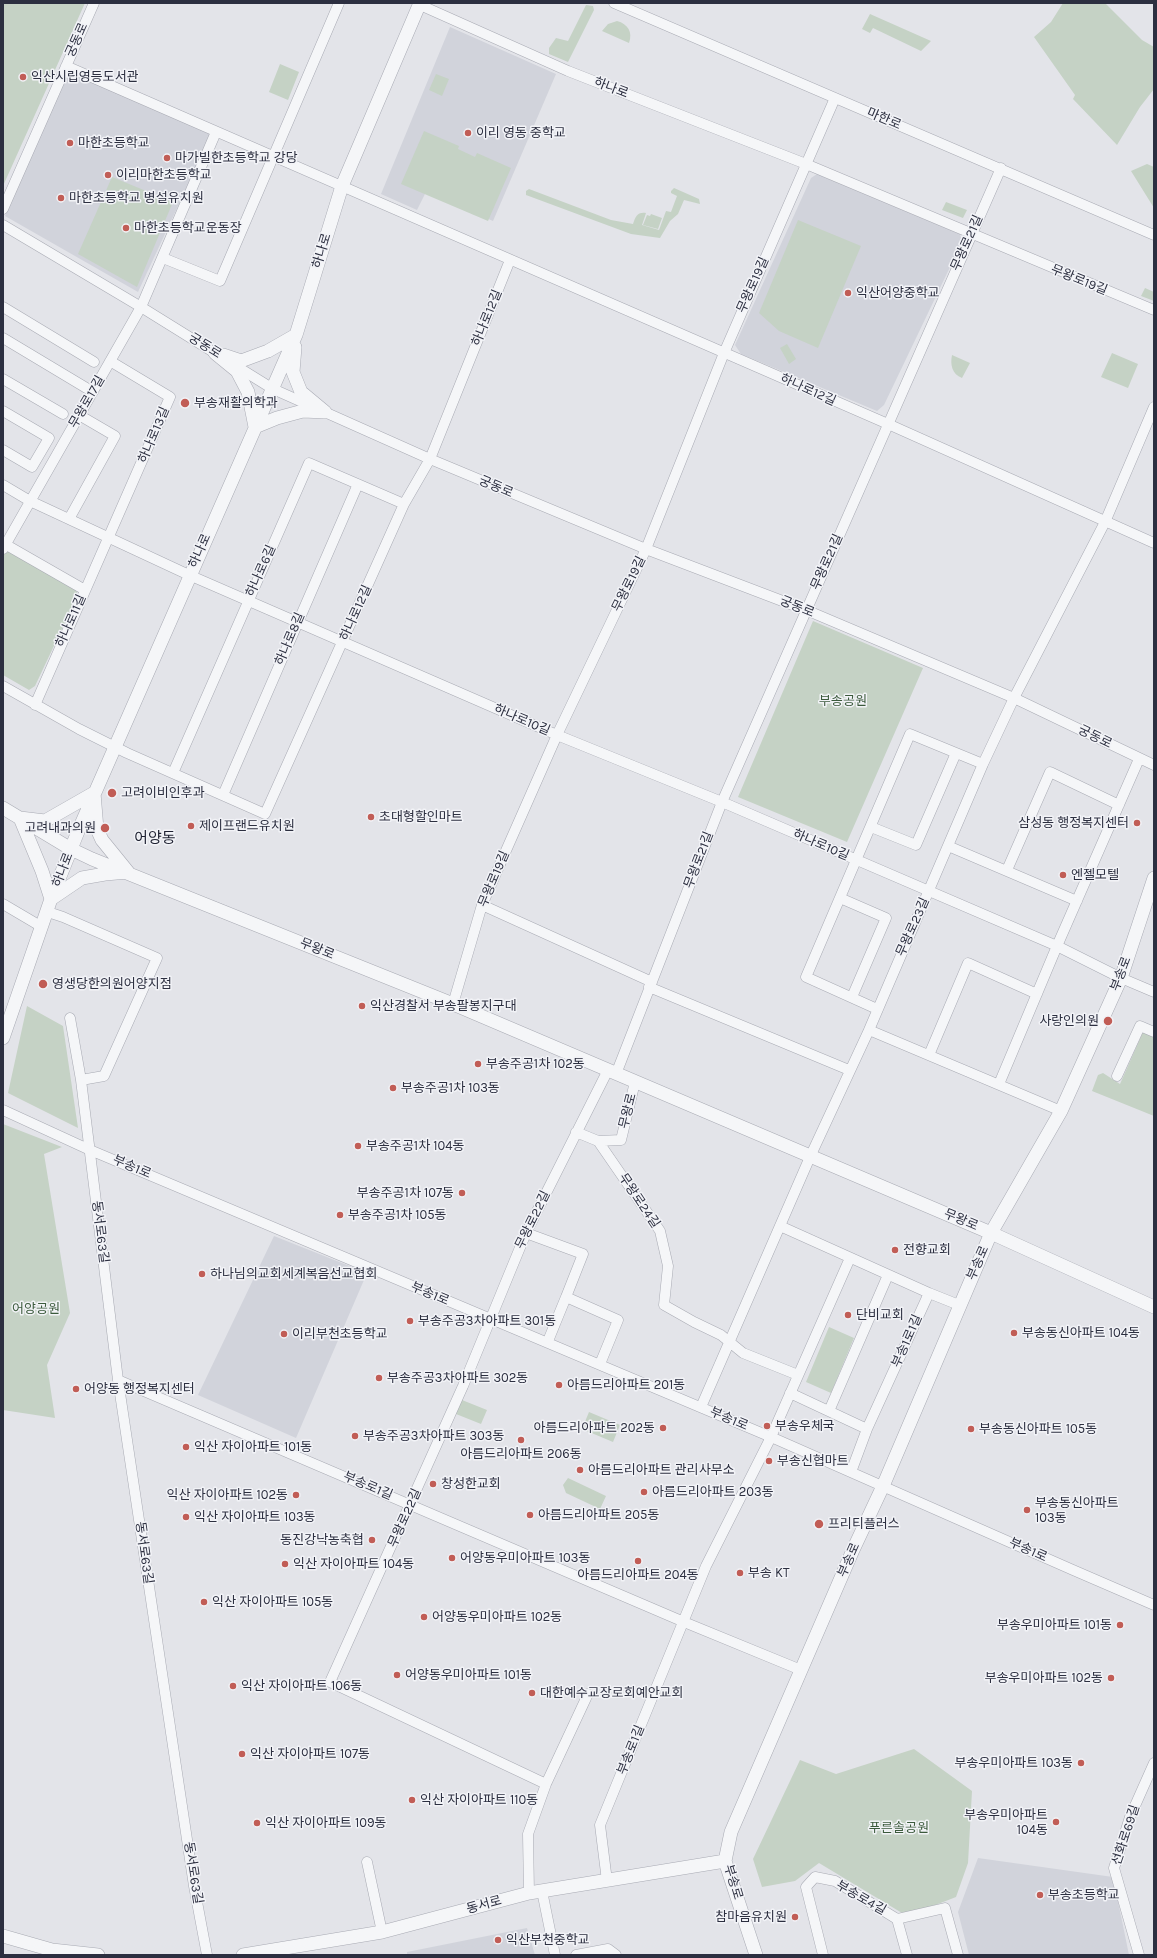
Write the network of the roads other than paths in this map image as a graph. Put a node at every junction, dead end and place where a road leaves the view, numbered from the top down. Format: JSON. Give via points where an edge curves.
{"nodes":[{"id":1,"x":94,"y":3,"type":"edge"},
{"id":2,"x":339,"y":3,"type":"edge"},
{"id":3,"x":614,"y":3,"type":"edge"},
{"id":4,"x":420,"y":4,"type":"edge"},
{"id":5,"x":66,"y":66,"type":"junction"},
{"id":6,"x":835,"y":98,"type":"junction"},
{"id":7,"x":216,"y":132,"type":"junction"},
{"id":8,"x":274,"y":157,"type":"junction"},
{"id":9,"x":806,"y":164,"type":"junction"},
{"id":10,"x":1001,"y":168,"type":"junction"},
{"id":11,"x":342,"y":186,"type":"junction"},
{"id":12,"x":3,"y":209,"type":"edge"},
{"id":13,"x":3,"y":225,"type":"edge"},
{"id":14,"x":971,"y":234,"type":"junction"},
{"id":15,"x":1154,"y":235,"type":"edge"},
{"id":16,"x":163,"y":258,"type":"junction"},
{"id":17,"x":510,"y":260,"type":"junction"},
{"id":18,"x":3,"y":307,"type":"edge"},
{"id":19,"x":141,"y":307,"type":"junction"},
{"id":20,"x":1154,"y":310,"type":"edge"},
{"id":21,"x":296,"y":335,"type":"junction"},
{"id":22,"x":3,"y":338,"type":"edge"},
{"id":23,"x":215,"y":352,"type":"junction"},
{"id":24,"x":724,"y":353,"type":"junction"},
{"id":25,"x":110,"y":361,"type":"junction"},
{"id":26,"x":94,"y":362,"type":"dead end"},
{"id":27,"x":3,"y":379,"type":"edge"},
{"id":28,"x":273,"y":389,"type":"junction"},
{"id":29,"x":92,"y":392,"type":"junction"},
{"id":30,"x":1154,"y":408,"type":"edge"},
{"id":31,"x":3,"y":411,"type":"edge"},
{"id":32,"x":325,"y":412,"type":"junction"},
{"id":33,"x":63,"y":414,"type":"dead end"},
{"id":34,"x":79,"y":415,"type":"junction"},
{"id":35,"x":888,"y":424,"type":"junction"},
{"id":36,"x":256,"y":427,"type":"junction"},
{"id":37,"x":3,"y":450,"type":"edge"},
{"id":38,"x":430,"y":459,"type":"junction"},
{"id":39,"x":358,"y":484,"type":"junction"},
{"id":40,"x":3,"y":485,"type":"edge"},
{"id":41,"x":30,"y":501,"type":"junction"},
{"id":42,"x":404,"y":504,"type":"junction"},
{"id":43,"x":69,"y":519,"type":"junction"},
{"id":44,"x":1105,"y":522,"type":"junction"},
{"id":45,"x":110,"y":538,"type":"junction"},
{"id":46,"x":1154,"y":543,"type":"edge"},
{"id":47,"x":4,"y":545,"type":"edge"},
{"id":48,"x":646,"y":549,"type":"junction"},
{"id":49,"x":189,"y":575,"type":"junction"},
{"id":50,"x":85,"y":590,"type":"junction"},
{"id":51,"x":248,"y":601,"type":"junction"},
{"id":52,"x":806,"y":610,"type":"junction"},
{"id":53,"x":297,"y":622,"type":"junction"},
{"id":54,"x":343,"y":642,"type":"junction"},
{"id":55,"x":3,"y":686,"type":"edge"},
{"id":56,"x":1014,"y":698,"type":"junction"},
{"id":57,"x":35,"y":705,"type":"junction"},
{"id":58,"x":557,"y":735,"type":"junction"},
{"id":59,"x":114,"y":746,"type":"junction"},
{"id":60,"x":956,"y":753,"type":"junction"},
{"id":61,"x":1139,"y":759,"type":"junction"},
{"id":62,"x":983,"y":764,"type":"junction"},
{"id":63,"x":1154,"y":765,"type":"edge"},
{"id":64,"x":173,"y":773,"type":"junction"},
{"id":65,"x":94,"y":794,"type":"junction"},
{"id":66,"x":223,"y":794,"type":"junction"},
{"id":67,"x":722,"y":802,"type":"junction"},
{"id":68,"x":1119,"y":805,"type":"junction"},
{"id":69,"x":3,"y":808,"type":"edge"},
{"id":70,"x":20,"y":818,"type":"junction"},
{"id":71,"x":871,"y":827,"type":"junction"},
{"id":72,"x":948,"y":846,"type":"junction"},
{"id":73,"x":70,"y":849,"type":"junction"},
{"id":74,"x":857,"y":860,"type":"junction"},
{"id":75,"x":1007,"y":870,"type":"junction"},
{"id":76,"x":128,"y":872,"type":"junction"},
{"id":77,"x":1154,"y":878,"type":"edge"},
{"id":78,"x":928,"y":891,"type":"junction"},
{"id":79,"x":840,"y":898,"type":"junction"},
{"id":80,"x":1077,"y":901,"type":"junction"},
{"id":81,"x":3,"y":904,"type":"edge"},
{"id":82,"x":482,"y":905,"type":"junction"},
{"id":83,"x":50,"y":906,"type":"junction"},
{"id":84,"x":42,"y":927,"type":"junction"},
{"id":85,"x":1057,"y":946,"type":"junction"},
{"id":86,"x":1121,"y":978,"type":"junction"},
{"id":87,"x":651,"y":985,"type":"junction"},
{"id":88,"x":1154,"y":992,"type":"edge"},
{"id":89,"x":1037,"y":994,"type":"junction"},
{"id":90,"x":852,"y":997,"type":"junction"},
{"id":91,"x":453,"y":1004,"type":"junction"},
{"id":92,"x":877,"y":1009,"type":"junction"},
{"id":93,"x":70,"y":1018,"type":"dead end"},
{"id":94,"x":869,"y":1030,"type":"junction"},
{"id":95,"x":1154,"y":1032,"type":"edge"},
{"id":96,"x":3,"y":1038,"type":"edge"},
{"id":97,"x":929,"y":1054,"type":"junction"},
{"id":98,"x":849,"y":1070,"type":"junction"},
{"id":99,"x":612,"y":1072,"type":"junction"},
{"id":100,"x":1117,"y":1076,"type":"dead end"},
{"id":101,"x":82,"y":1080,"type":"junction"},
{"id":102,"x":635,"y":1082,"type":"junction"},
{"id":103,"x":999,"y":1084,"type":"junction"},
{"id":104,"x":3,"y":1110,"type":"edge"},
{"id":105,"x":1061,"y":1111,"type":"junction"},
{"id":106,"x":576,"y":1132,"type":"junction"},
{"id":107,"x":598,"y":1141,"type":"junction"},
{"id":108,"x":90,"y":1150,"type":"junction"},
{"id":109,"x":810,"y":1157,"type":"junction"},
{"id":110,"x":780,"y":1226,"type":"junction"},
{"id":111,"x":526,"y":1233,"type":"junction"},
{"id":112,"x":991,"y":1233,"type":"junction"},
{"id":113,"x":850,"y":1258,"type":"junction"},
{"id":114,"x":888,"y":1275,"type":"junction"},
{"id":115,"x":929,"y":1293,"type":"junction"},
{"id":116,"x":566,"y":1297,"type":"junction"},
{"id":117,"x":959,"y":1305,"type":"junction"},
{"id":118,"x":1154,"y":1307,"type":"edge"},
{"id":119,"x":489,"y":1319,"type":"junction"},
{"id":120,"x":548,"y":1341,"type":"junction"},
{"id":121,"x":729,"y":1342,"type":"junction"},
{"id":122,"x":600,"y":1364,"type":"junction"},
{"id":123,"x":798,"y":1375,"type":"junction"},
{"id":124,"x":118,"y":1380,"type":"junction"},
{"id":125,"x":790,"y":1393,"type":"junction"},
{"id":126,"x":701,"y":1407,"type":"junction"},
{"id":127,"x":829,"y":1411,"type":"junction"},
{"id":128,"x":867,"y":1429,"type":"junction"},
{"id":129,"x":771,"y":1437,"type":"junction"},
{"id":130,"x":851,"y":1472,"type":"junction"},
{"id":131,"x":883,"y":1486,"type":"junction"},
{"id":132,"x":411,"y":1504,"type":"junction"},
{"id":133,"x":1154,"y":1604,"type":"edge"},
{"id":134,"x":684,"y":1622,"type":"junction"},
{"id":135,"x":802,"y":1670,"type":"junction"},
{"id":136,"x":588,"y":1694,"type":"dead end"},
{"id":137,"x":1154,"y":1763,"type":"edge"},
{"id":138,"x":546,"y":1784,"type":"junction"},
{"id":139,"x":725,"y":1861,"type":"junction"},
{"id":140,"x":367,"y":1862,"type":"dead end"},
{"id":141,"x":607,"y":1882,"type":"junction"},
{"id":142,"x":535,"y":1892,"type":"junction"},
{"id":143,"x":897,"y":1919,"type":"junction"},
{"id":144,"x":382,"y":1932,"type":"junction"},
{"id":145,"x":3,"y":1936,"type":"edge"},
{"id":146,"x":98,"y":1955,"type":"edge"},
{"id":147,"x":207,"y":1955,"type":"edge"},
{"id":148,"x":244,"y":1955,"type":"edge"},
{"id":149,"x":555,"y":1955,"type":"edge"},
{"id":150,"x":576,"y":1955,"type":"edge"},
{"id":151,"x":616,"y":1955,"type":"edge"},
{"id":152,"x":756,"y":1955,"type":"edge"},
{"id":153,"x":823,"y":1955,"type":"edge"},
{"id":154,"x":908,"y":1955,"type":"edge"},
{"id":155,"x":958,"y":1955,"type":"edge"},
{"id":156,"x":1139,"y":1955,"type":"edge"}],
"edges":[{"from":1,"to":5,"type":"street","name":"궁동로"},
{"from":2,"to":8,"type":"street"},
{"from":3,"to":6,"type":"street","name":"마한로"},
{"from":4,"to":9,"type":"street","name":"하나로","via":[[568,71]]},
{"from":4,"to":11,"type":"street","name":"하나로"},
{"from":5,"to":7,"type":"street"},
{"from":5,"to":12,"type":"street","name":"궁동로"},
{"from":6,"to":9,"type":"street","name":"무왕로19길"},
{"from":6,"to":10,"type":"street","name":"마한로"},
{"from":7,"to":8,"type":"street"},
{"from":7,"to":16,"type":"street","name":"무왕로17길"},
{"from":8,"to":11,"type":"street"},
{"from":8,"to":16,"type":"street","via":[[220,281]]},
{"from":9,"to":14,"type":"street","name":"무왕로19길"},
{"from":9,"to":24,"type":"street","name":"무왕로19길"},
{"from":10,"to":14,"type":"street","name":"무왕로21길"},
{"from":10,"to":15,"type":"street","name":"마한로"},
{"from":11,"to":17,"type":"street","name":"하나로12길"},
{"from":11,"to":21,"type":"street","name":"하나로"},
{"from":13,"to":19,"type":"street","name":"궁동로"},
{"from":14,"to":20,"type":"street","name":"무왕로19길"},
{"from":14,"to":35,"type":"street","name":"무왕로21길"},
{"from":16,"to":19,"type":"street","name":"무왕로17길"},
{"from":17,"to":24,"type":"street","name":"하나로12길"},
{"from":17,"to":38,"type":"street","name":"하나로12길"},
{"from":18,"to":26,"type":"street"},
{"from":19,"to":23,"type":"street","name":"궁동로"},
{"from":19,"to":25,"type":"street","name":"무왕로17길"},
{"from":21,"to":23,"type":"street","via":[[268,351],[241,362]]},
{"from":21,"to":28,"type":"street","name":"하나로"},
{"from":21,"to":32,"type":"street","via":[[293,372],[301,392]]},
{"from":22,"to":29,"type":"street"},
{"from":23,"to":28,"type":"street","name":"궁동로"},
{"from":23,"to":36,"type":"street","via":[[237,371],[248,392]]},
{"from":24,"to":35,"type":"street","name":"하나로12길"},
{"from":24,"to":48,"type":"street","name":"무왕로19길"},
{"from":25,"to":29,"type":"street","name":"무왕로17길"},
{"from":25,"to":45,"type":"street","name":"하나로13길","via":[[170,397]]},
{"from":27,"to":33,"type":"street"},
{"from":28,"to":32,"type":"street","name":"궁동로"},
{"from":28,"to":36,"type":"street","name":"하나로"},
{"from":29,"to":34,"type":"street","name":"무왕로17길"},
{"from":30,"to":44,"type":"street"},
{"from":31,"to":37,"type":"street","via":[[49,438],[32,467]]},
{"from":32,"to":36,"type":"street","via":[[303,411]]},
{"from":32,"to":38,"type":"street","name":"궁동로"},
{"from":34,"to":41,"type":"street","name":"무왕로17길"},
{"from":34,"to":43,"type":"street","via":[[115,436]]},
{"from":35,"to":44,"type":"street","name":"하나로12길"},
{"from":35,"to":52,"type":"street","name":"무왕로21길"},
{"from":36,"to":49,"type":"street","name":"하나로"},
{"from":38,"to":42,"type":"street","name":"하나로12길"},
{"from":38,"to":48,"type":"street","name":"궁동로"},
{"from":39,"to":42,"type":"street","name":"하나로6길"},
{"from":39,"to":51,"type":"street","name":"하나로6길","via":[[309,463]]},
{"from":39,"to":53,"type":"street","name":"하나로8길"},
{"from":40,"to":41,"type":"street"},
{"from":41,"to":43,"type":"street"},
{"from":41,"to":47,"type":"street","name":"무왕로17길"},
{"from":42,"to":54,"type":"street","name":"하나로12길"},
{"from":43,"to":45,"type":"street"},
{"from":44,"to":46,"type":"street","name":"하나로12길"},
{"from":44,"to":56,"type":"street"},
{"from":45,"to":49,"type":"street"},
{"from":45,"to":50,"type":"street","name":"하나로11길"},
{"from":47,"to":50,"type":"street","name":"무왕로17길"},
{"from":48,"to":52,"type":"street","name":"궁동로"},
{"from":48,"to":58,"type":"street","name":"무왕로19길"},
{"from":49,"to":51,"type":"street","name":"하나로10길"},
{"from":49,"to":59,"type":"street","name":"하나로"},
{"from":50,"to":57,"type":"street","name":"하나로11길"},
{"from":51,"to":53,"type":"street","name":"하나로10길"},
{"from":51,"to":64,"type":"street","name":"하나로6길"},
{"from":52,"to":56,"type":"street","name":"궁동로"},
{"from":52,"to":67,"type":"street","name":"무왕로21길"},
{"from":53,"to":54,"type":"street","name":"하나로10길"},
{"from":53,"to":66,"type":"street","name":"하나로8길"},
{"from":54,"to":58,"type":"street","name":"하나로10길"},
{"from":54,"to":66,"type":"street","name":"하나로12길","via":[[265,814]]},
{"from":55,"to":57,"type":"street"},
{"from":56,"to":61,"type":"street","name":"궁동로"},
{"from":56,"to":62,"type":"street","name":"무왕로23길"},
{"from":57,"to":59,"type":"street"},
{"from":58,"to":67,"type":"street","name":"하나로10길"},
{"from":58,"to":82,"type":"street","name":"무왕로19길"},
{"from":59,"to":64,"type":"street","name":"하나로12길"},
{"from":59,"to":65,"type":"street","name":"하나로"},
{"from":60,"to":62,"type":"street"},
{"from":60,"to":71,"type":"street","via":[[916,845]]},
{"from":60,"to":71,"type":"street","name":"하나로10길","via":[[910,734]]},
{"from":61,"to":63,"type":"street","name":"궁동로"},
{"from":61,"to":68,"type":"street"},
{"from":62,"to":72,"type":"street","name":"무왕로23길"},
{"from":64,"to":66,"type":"street","name":"하나로12길"},
{"from":65,"to":70,"type":"street","via":[[45,821]]},
{"from":65,"to":73,"type":"street","name":"하나로"},
{"from":65,"to":76,"type":"street","via":[[97,829],[102,840]]},
{"from":67,"to":74,"type":"street","name":"하나로10길"},
{"from":67,"to":87,"type":"street","name":"무왕로21길"},
{"from":68,"to":75,"type":"street","via":[[1050,772]]},
{"from":68,"to":80,"type":"street"},
{"from":69,"to":70,"type":"street","name":"무왕로"},
{"from":70,"to":73,"type":"street","name":"무왕로"},
{"from":70,"to":83,"type":"street","via":[[42,871]]},
{"from":71,"to":74,"type":"street","name":"하나로10길"},
{"from":72,"to":75,"type":"street"},
{"from":72,"to":78,"type":"street","name":"무왕로23길"},
{"from":73,"to":76,"type":"street","name":"무왕로"},
{"from":73,"to":83,"type":"street","name":"하나로"},
{"from":74,"to":78,"type":"street","name":"하나로10길"},
{"from":74,"to":79,"type":"street","name":"하나로10길"},
{"from":75,"to":80,"type":"street"},
{"from":76,"to":83,"type":"street","via":[[82,878]]},
{"from":76,"to":91,"type":"street","name":"무왕로"},
{"from":77,"to":86,"type":"street","name":"부송로"},
{"from":78,"to":85,"type":"street","name":"하나로10길"},
{"from":78,"to":92,"type":"street","name":"무왕로23길"},
{"from":79,"to":90,"type":"street","name":"하나로10길","via":[[806,977]]},
{"from":79,"to":90,"type":"street","via":[[886,918]]},
{"from":80,"to":85,"type":"street"},
{"from":81,"to":84,"type":"street"},
{"from":82,"to":87,"type":"street"},
{"from":82,"to":91,"type":"street","name":"무왕로19길"},
{"from":83,"to":84,"type":"street","name":"하나로"},
{"from":83,"to":101,"type":"street","via":[[63,916],[157,958],[104,1076]]},
{"from":84,"to":96,"type":"street","name":"하나로"},
{"from":85,"to":86,"type":"street","name":"하나로10길"},
{"from":85,"to":89,"type":"street"},
{"from":86,"to":88,"type":"street","name":"하나로10길"},
{"from":86,"to":105,"type":"street","name":"부송로"},
{"from":87,"to":98,"type":"street"},
{"from":87,"to":99,"type":"street","name":"무왕로21길"},
{"from":89,"to":97,"type":"street","via":[[968,963]]},
{"from":89,"to":103,"type":"street"},
{"from":90,"to":92,"type":"street"},
{"from":91,"to":99,"type":"street","name":"무왕로"},
{"from":92,"to":94,"type":"street","name":"무왕로23길"},
{"from":93,"to":101,"type":"street"},
{"from":94,"to":97,"type":"street"},
{"from":94,"to":98,"type":"street","name":"무왕로23길"},
{"from":95,"to":100,"type":"street","via":[[1140,1026]]},
{"from":97,"to":103,"type":"street"},
{"from":98,"to":109,"type":"street","name":"무왕로23길"},
{"from":99,"to":102,"type":"street","name":"무왕로"},
{"from":99,"to":106,"type":"street","name":"무왕로22길"},
{"from":101,"to":108,"type":"street"},
{"from":102,"to":107,"type":"street","name":"무왕로","via":[[621,1140]]},
{"from":102,"to":109,"type":"street","name":"무왕로"},
{"from":103,"to":105,"type":"street"},
{"from":104,"to":108,"type":"street","name":"부송1로"},
{"from":105,"to":112,"type":"street","name":"부송로"},
{"from":106,"to":107,"type":"street"},
{"from":106,"to":111,"type":"street","name":"무왕로22길"},
{"from":107,"to":121,"type":"street","name":"무왕로24길","via":[[660,1231],[668,1266],[664,1305],[721,1335]]},
{"from":108,"to":119,"type":"street","name":"부송1로"},
{"from":108,"to":124,"type":"street","name":"동서로63길"},
{"from":109,"to":110,"type":"street"},
{"from":109,"to":112,"type":"street","name":"무왕로"},
{"from":110,"to":113,"type":"street"},
{"from":110,"to":121,"type":"street"},
{"from":111,"to":116,"type":"street","via":[[583,1254]]},
{"from":111,"to":119,"type":"street","name":"무왕로22길"},
{"from":112,"to":117,"type":"street","name":"부송로"},
{"from":112,"to":118,"type":"street","name":"무왕로"},
{"from":113,"to":114,"type":"street"},
{"from":113,"to":123,"type":"street"},
{"from":114,"to":115,"type":"street"},
{"from":114,"to":127,"type":"street"},
{"from":115,"to":117,"type":"street"},
{"from":115,"to":128,"type":"street","name":"부송1로1길"},
{"from":116,"to":120,"type":"street"},
{"from":116,"to":122,"type":"street","via":[[618,1320]]},
{"from":117,"to":131,"type":"street","name":"부송로"},
{"from":119,"to":120,"type":"street","name":"부송1로"},
{"from":119,"to":132,"type":"street","name":"무왕로22길","via":[[463,1386]]},
{"from":120,"to":122,"type":"street","name":"부송1로"},
{"from":121,"to":123,"type":"street","name":"무왕로24길","via":[[743,1353]]},
{"from":121,"to":126,"type":"street"},
{"from":122,"to":126,"type":"street","name":"부송1로"},
{"from":123,"to":125,"type":"street"},
{"from":124,"to":132,"type":"street","name":"부송로1길"},
{"from":124,"to":147,"type":"street","name":"동서로63길","via":[[194,1886]]},
{"from":125,"to":127,"type":"street"},
{"from":125,"to":129,"type":"street"},
{"from":126,"to":129,"type":"street","name":"부송1로"},
{"from":127,"to":128,"type":"street"},
{"from":128,"to":130,"type":"street","name":"부송1로1길"},
{"from":129,"to":130,"type":"street","name":"부송1로"},
{"from":129,"to":134,"type":"street","name":"부송로1길","via":[[706,1566]]},
{"from":130,"to":131,"type":"street","name":"부송1로"},
{"from":131,"to":133,"type":"street","name":"부송1로"},
{"from":131,"to":135,"type":"street","name":"부송로"},
{"from":132,"to":134,"type":"street","name":"부송로1길"},
{"from":132,"to":138,"type":"street","name":"무왕로22길","via":[[330,1682]]},
{"from":134,"to":135,"type":"street","name":"부송로1길"},
{"from":134,"to":141,"type":"street","name":"부송로1길","via":[[600,1825]]},
{"from":135,"to":139,"type":"street","name":"부송로","via":[[731,1832]]},
{"from":136,"to":138,"type":"street"},
{"from":137,"to":156,"type":"street","name":"선화로69길","via":[[1130,1817],[1114,1868]]},
{"from":138,"to":142,"type":"street","via":[[528,1834]]},
{"from":139,"to":141,"type":"street","name":"동서로"},
{"from":139,"to":152,"type":"street","name":"부송로"},
{"from":140,"to":144,"type":"street"},
{"from":141,"to":142,"type":"street","name":"동서로"},
{"from":142,"to":144,"type":"street","name":"동서로"},
{"from":142,"to":149,"type":"street"},
{"from":143,"to":153,"type":"street","name":"부송로4길","via":[[835,1881],[815,1877],[806,1887]]},
{"from":143,"to":154,"type":"street","name":"부송로4길"},
{"from":143,"to":155,"type":"street","name":"부송로4길","via":[[945,1908]]},
{"from":144,"to":148,"type":"street","name":"동서로"},
{"from":145,"to":146,"type":"street","via":[[52,1950]]},
{"from":150,"to":151,"type":"street","via":[[608,1949]]}]}
